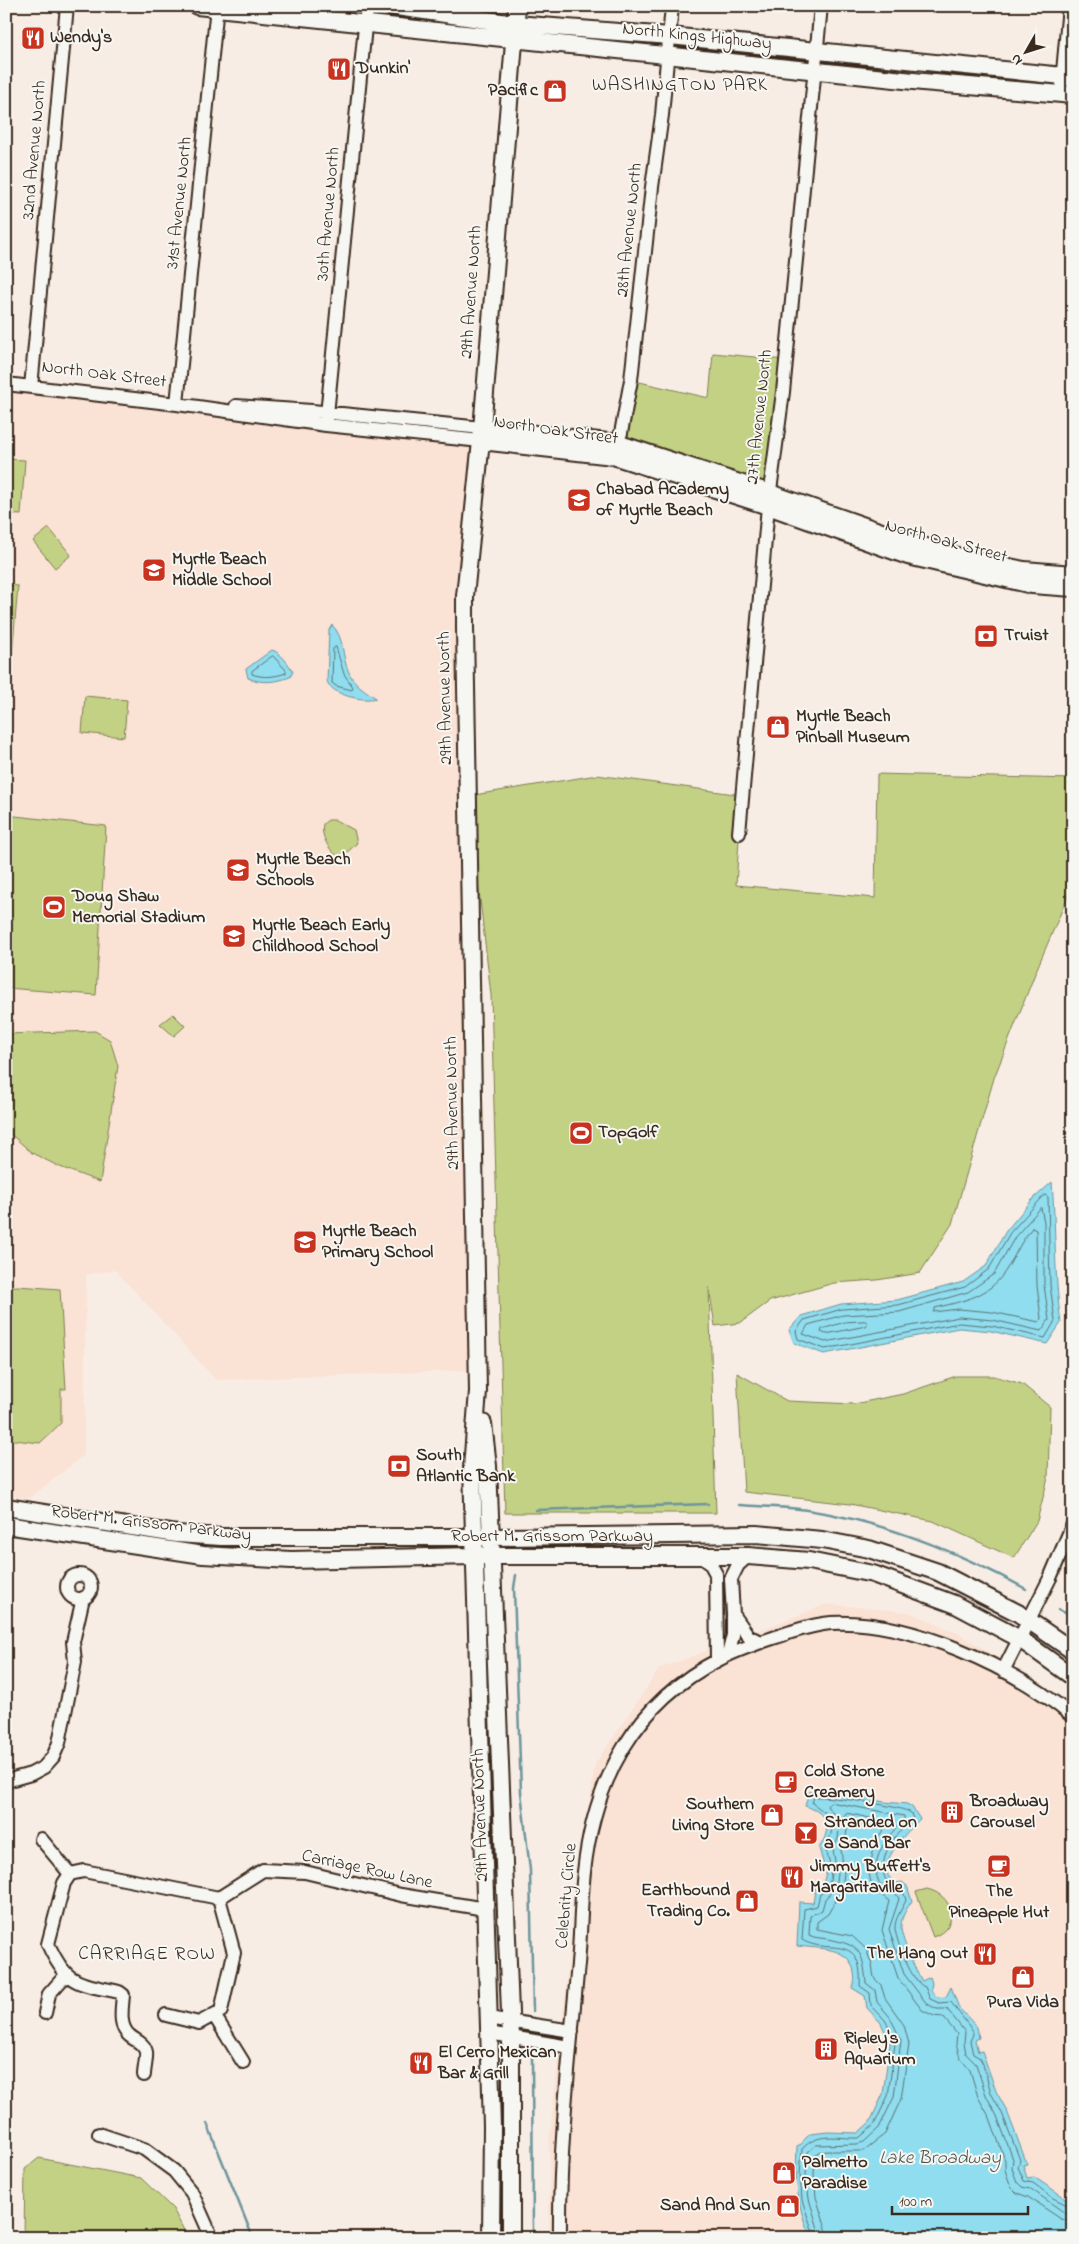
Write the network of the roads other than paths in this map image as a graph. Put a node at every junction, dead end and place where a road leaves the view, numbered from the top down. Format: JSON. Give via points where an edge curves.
{"nodes":[{"id":1,"x":67,"y":6,"type":"edge"},
{"id":2,"x":198,"y":6,"type":"edge"},
{"id":3,"x":367,"y":6,"type":"edge"},
{"id":4,"x":390,"y":6,"type":"edge"},
{"id":5,"x":517,"y":6,"type":"edge"},
{"id":6,"x":672,"y":6,"type":"edge"},
{"id":7,"x":821,"y":6,"type":"edge"},
{"id":8,"x":1069,"y":6,"type":"edge"},
{"id":9,"x":217,"y":7,"type":"edge"},
{"id":10,"x":365,"y":23,"type":"junction"},
{"id":11,"x":514,"y":31,"type":"junction"},
{"id":12,"x":670,"y":36,"type":"junction"},
{"id":13,"x":815,"y":51,"type":"junction"},
{"id":14,"x":667,"y":54,"type":"junction"},
{"id":15,"x":814,"y":70,"type":"junction"},
{"id":16,"x":1067,"y":77,"type":"edge"},
{"id":17,"x":1067,"y":95,"type":"edge"},
{"id":18,"x":6,"y":384,"type":"edge"},
{"id":19,"x":30,"y":387,"type":"junction"},
{"id":20,"x":178,"y":404,"type":"junction"},
{"id":21,"x":327,"y":418,"type":"junction"},
{"id":22,"x":481,"y":435,"type":"junction"},
{"id":23,"x":615,"y":450,"type":"junction"},
{"id":24,"x":769,"y":499,"type":"junction"},
{"id":25,"x":1073,"y":574,"type":"edge"},
{"id":26,"x":1073,"y":588,"type":"edge"},
{"id":27,"x":740,"y":833,"type":"dead end"},
{"id":28,"x":6,"y":1507,"type":"edge"},
{"id":29,"x":1073,"y":1524,"type":"edge"},
{"id":30,"x":6,"y":1525,"type":"edge"},
{"id":31,"x":483,"y":1537,"type":"junction"},
{"id":32,"x":474,"y":1556,"type":"junction"},
{"id":33,"x":700,"y":1556,"type":"junction"},
{"id":34,"x":748,"y":1556,"type":"junction"},
{"id":35,"x":492,"y":1557,"type":"junction"},
{"id":36,"x":83,"y":1598,"type":"dead end"},
{"id":37,"x":733,"y":1614,"type":"junction"},
{"id":38,"x":1029,"y":1621,"type":"junction"},
{"id":39,"x":1020,"y":1639,"type":"junction"},
{"id":40,"x":762,"y":1642,"type":"junction"},
{"id":41,"x":1073,"y":1651,"type":"edge"},
{"id":42,"x":722,"y":1657,"type":"junction"},
{"id":43,"x":1003,"y":1671,"type":"junction"},
{"id":44,"x":1073,"y":1677,"type":"edge"},
{"id":45,"x":1073,"y":1717,"type":"edge"},
{"id":46,"x":6,"y":1781,"type":"edge"},
{"id":47,"x":41,"y":1839,"type":"dead end"},
{"id":48,"x":70,"y":1874,"type":"junction"},
{"id":49,"x":219,"y":1898,"type":"junction"},
{"id":50,"x":485,"y":1909,"type":"junction"},
{"id":51,"x":66,"y":1975,"type":"junction"},
{"id":52,"x":45,"y":2013,"type":"dead end"},
{"id":53,"x":166,"y":2015,"type":"dead end"},
{"id":54,"x":214,"y":2015,"type":"junction"},
{"id":55,"x":489,"y":2025,"type":"junction"},
{"id":56,"x":510,"y":2029,"type":"junction"},
{"id":57,"x":572,"y":2031,"type":"junction"},
{"id":58,"x":569,"y":2047,"type":"junction"},
{"id":59,"x":243,"y":2062,"type":"dead end"},
{"id":60,"x":144,"y":2075,"type":"dead end"},
{"id":61,"x":99,"y":2134,"type":"dead end"},
{"id":62,"x":212,"y":2238,"type":"edge"},
{"id":63,"x":491,"y":2238,"type":"edge"},
{"id":64,"x":511,"y":2238,"type":"edge"},
{"id":65,"x":560,"y":2238,"type":"edge"}],
"edges":[{"from":1,"to":19,"type":"street","name":"32nd Avenue North"},
{"from":2,"to":9,"type":"main road","name":"North Kings Highway"},
{"from":3,"to":10,"type":"street","name":"30th Avenue North"},
{"from":4,"to":11,"type":"main road","name":"North Kings Highway"},
{"from":5,"to":11,"type":"main road","name":"29th Avenue North"},
{"from":6,"to":12,"type":"street","name":"28th Avenue North"},
{"from":7,"to":13,"type":"street","name":"27th Avenue North"},
{"from":8,"to":16,"type":"street"},
{"from":9,"to":10,"type":"main road","name":"North Kings Highway"},
{"from":9,"to":20,"type":"street","name":"31st Avenue North"},
{"from":10,"to":11,"type":"main road","name":"North Kings Highway"},
{"from":10,"to":21,"type":"street","name":"30th Avenue North"},
{"from":11,"to":12,"type":"main road","name":"North Kings Highway"},
{"from":11,"to":14,"type":"main road","name":"North Kings Highway"},
{"from":11,"to":22,"type":"main road","name":"29th Avenue North"},
{"from":12,"to":13,"type":"main road","name":"North Kings Highway"},
{"from":12,"to":14,"type":"street","name":"28th Avenue North"},
{"from":13,"to":15,"type":"street","name":"27th Avenue North"},
{"from":13,"to":16,"type":"main road","name":"North Kings Highway"},
{"from":14,"to":15,"type":"main road","name":"North Kings Highway"},
{"from":14,"to":23,"type":"street","name":"28th Avenue North","via":[[631,380]]},
{"from":15,"to":17,"type":"main road","name":"North Kings Highway"},
{"from":15,"to":24,"type":"street","name":"27th Avenue North","via":[[783,392]]},
{"from":16,"to":17,"type":"street"},
{"from":18,"to":19,"type":"street","name":"North Oak Street"},
{"from":19,"to":20,"type":"street","name":"North Oak Street"},
{"from":20,"to":21,"type":"street","name":"North Oak Street","via":[[196,407],[245,405]]},
{"from":21,"to":22,"type":"street","name":"North Oak Street"},
{"from":22,"to":23,"type":"main road","name":"North Oak Street"},
{"from":22,"to":31,"type":"main road","name":"29th Avenue North","via":[[465,596],[465,628],[478,1392],[472,1468]]},
{"from":23,"to":24,"type":"main road","name":"North Oak Street"},
{"from":24,"to":25,"type":"main road","name":"North Oak Street","via":[[964,558],[1024,570]]},
{"from":24,"to":26,"type":"main road","name":"North Oak Street","via":[[908,556],[1032,585]]},
{"from":24,"to":27,"type":"street","name":"27th Avenue North"},
{"from":28,"to":31,"type":"main road","name":"Robert M. Grissom Parkway","via":[[178,1534],[221,1537]]},
{"from":29,"to":38,"type":"street"},
{"from":30,"to":32,"type":"main road","name":"Robert M. Grissom Parkway","via":[[203,1555],[291,1560]]},
{"from":31,"to":32,"type":"main road","name":"29th Avenue North"},
{"from":31,"to":35,"type":"main road","name":"29th Avenue North"},
{"from":31,"to":38,"type":"main road","name":"Robert M. Grissom Parkway","via":[[756,1534],[822,1540],[868,1549],[938,1572]]},
{"from":32,"to":35,"type":"main road","name":"Robert M. Grissom Parkway"},
{"from":32,"to":50,"type":"main road","name":"29th Avenue North"},
{"from":33,"to":34,"type":"main road","name":"Robert M. Grissom Parkway"},
{"from":33,"to":35,"type":"main road","name":"Robert M. Grissom Parkway"},
{"from":33,"to":42,"type":"street","via":[[710,1563],[716,1574]]},
{"from":34,"to":37,"type":"street","via":[[738,1565],[731,1579]]},
{"from":34,"to":39,"type":"main road","name":"Robert M. Grissom Parkway","via":[[809,1560],[898,1582],[954,1604]]},
{"from":35,"to":56,"type":"main road","name":"29th Avenue North"},
{"from":36,"to":46,"type":"street","via":[[73,1642],[75,1662],[53,1757],[32,1774]]},
{"from":37,"to":40,"type":"street","via":[[748,1637]]},
{"from":37,"to":42,"type":"street","via":[[733,1635]]},
{"from":38,"to":39,"type":"street"},
{"from":38,"to":41,"type":"main road","name":"Robert M. Grissom Parkway"},
{"from":39,"to":43,"type":"street"},
{"from":39,"to":44,"type":"main road","name":"Robert M. Grissom Parkway"},
{"from":40,"to":42,"type":"street","name":"Celebrity Circle"},
{"from":40,"to":43,"type":"street","name":"Celebrity Circle","via":[[806,1627],[852,1623],[923,1636]]},
{"from":42,"to":57,"type":"street","name":"Celebrity Circle","via":[[668,1694],[642,1720],[608,1777],[594,1820],[584,1872]]},
{"from":43,"to":45,"type":"street","name":"Celebrity Circle"},
{"from":47,"to":48,"type":"street"},
{"from":48,"to":49,"type":"street","via":[[84,1871]]},
{"from":48,"to":51,"type":"street","via":[[64,1883],[48,1944]]},
{"from":49,"to":50,"type":"street","name":"Carriage Row Lane","via":[[263,1870],[305,1872],[400,1895]]},
{"from":49,"to":54,"type":"street","via":[[234,1953],[221,2011]]},
{"from":50,"to":55,"type":"main road","name":"29th Avenue North"},
{"from":51,"to":52,"type":"street","via":[[49,1994]]},
{"from":51,"to":60,"type":"street","via":[[78,1983],[123,1995],[124,2028],[146,2052]]},
{"from":53,"to":54,"type":"street","via":[[199,2023]]},
{"from":54,"to":59,"type":"street"},
{"from":55,"to":56,"type":"street"},
{"from":55,"to":63,"type":"main road","name":"29th Avenue North"},
{"from":56,"to":57,"type":"street"},
{"from":56,"to":58,"type":"street"},
{"from":56,"to":64,"type":"main road","name":"29th Avenue North"},
{"from":57,"to":58,"type":"street","name":"Celebrity Circle"},
{"from":58,"to":65,"type":"street","name":"Celebrity Circle"},
{"from":61,"to":62,"type":"street","via":[[144,2149],[174,2171],[192,2193]]}]}
